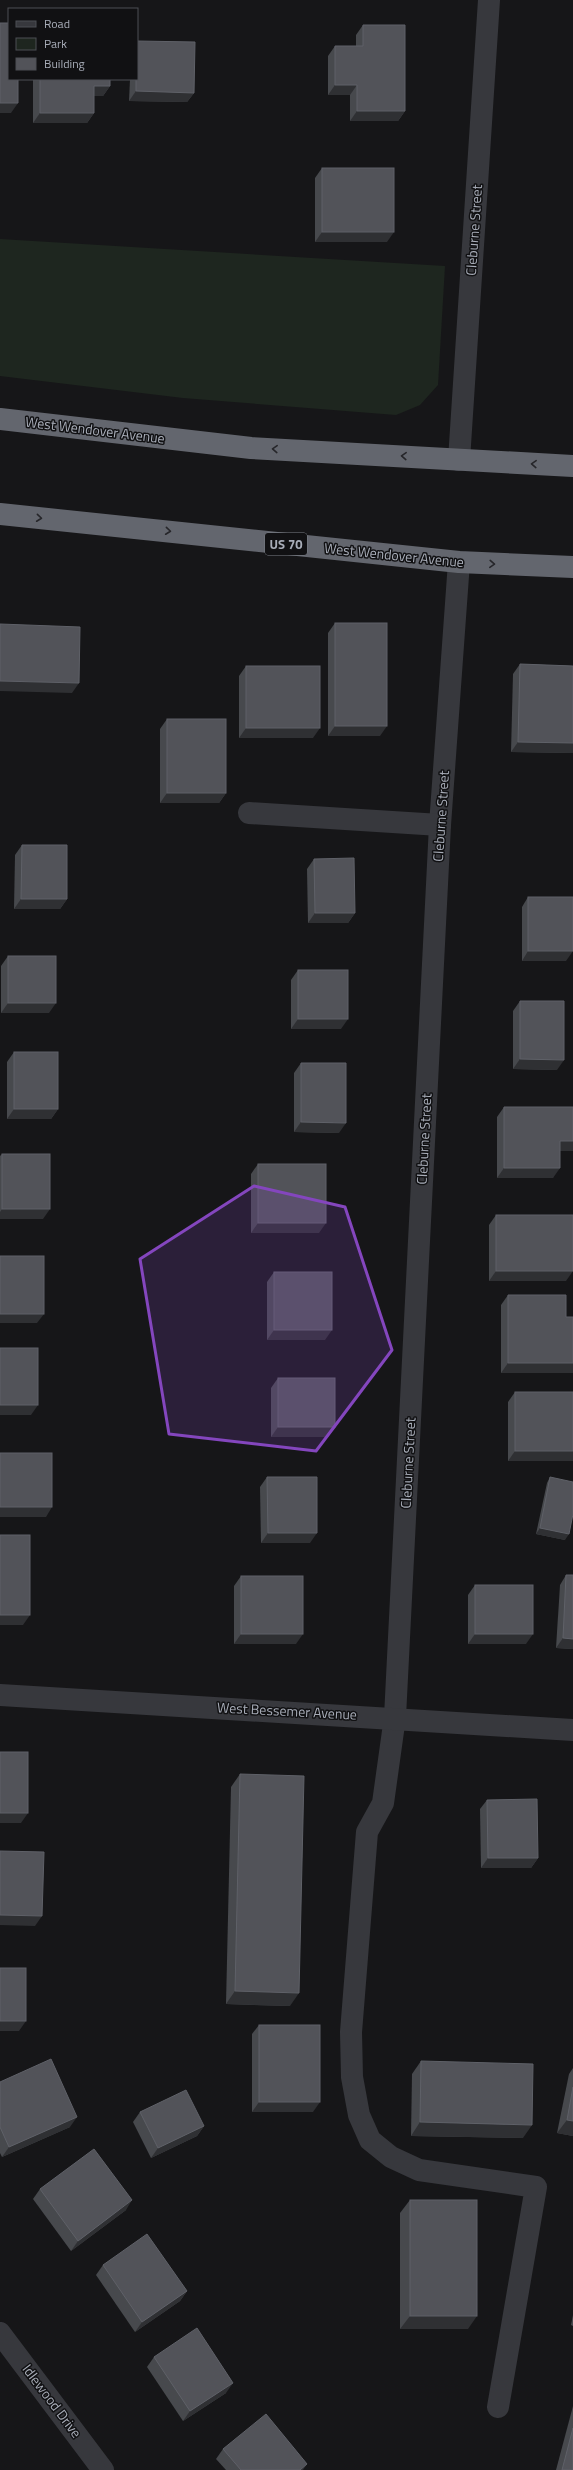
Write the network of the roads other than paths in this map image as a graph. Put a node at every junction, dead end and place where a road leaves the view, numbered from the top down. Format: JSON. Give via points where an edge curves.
{"nodes":[{"id":1,"x":489,"y":0,"type":"edge"},
{"id":2,"x":0,"y":419,"type":"edge"},
{"id":3,"x":459,"y":460,"type":"junction"},
{"id":4,"x":573,"y":466,"type":"edge"},
{"id":5,"x":0,"y":514,"type":"edge"},
{"id":6,"x":459,"y":562,"type":"junction"},
{"id":7,"x":573,"y":568,"type":"edge"},
{"id":8,"x":249,"y":813,"type":"dead end"},
{"id":9,"x":440,"y":825,"type":"junction"},
{"id":10,"x":0,"y":1695,"type":"edge"},
{"id":11,"x":395,"y":1717,"type":"junction"},
{"id":12,"x":573,"y":1730,"type":"edge"},
{"id":13,"x":0,"y":2333,"type":"edge"},
{"id":14,"x":498,"y":2407,"type":"dead end"},
{"id":15,"x":103,"y":2470,"type":"edge"}],
"edges":[{"from":1,"to":3,"type":"street","name":"Cleburne Street"},
{"from":3,"to":2,"type":"highway","name":"West Wendover Avenue","one_way":true,"via":[[251,448]]},
{"from":4,"to":3,"type":"highway","name":"West Wendover Avenue","one_way":true},
{"from":5,"to":6,"type":"highway","name":"West Wendover Avenue","number":"US 70","one_way":true},
{"from":6,"to":7,"type":"highway","name":"West Wendover Avenue","number":"US 70","one_way":true},
{"from":6,"to":9,"type":"street","name":"Cleburne Street"},
{"from":8,"to":9,"type":"street"},
{"from":9,"to":11,"type":"street","name":"Cleburne Street"},
{"from":10,"to":11,"type":"street","name":"West Bessemer Avenue"},
{"from":11,"to":12,"type":"street","name":"West Bessemer Avenue"},
{"from":11,"to":14,"type":"street","name":"Cleburne Street","via":[[382,1802],[367,1832],[351,2032],[352,2077],[359,2115],[370,2140],[391,2157],[420,2170],[536,2187]]},
{"from":13,"to":15,"type":"street","name":"Idlewood Drive"}]}
